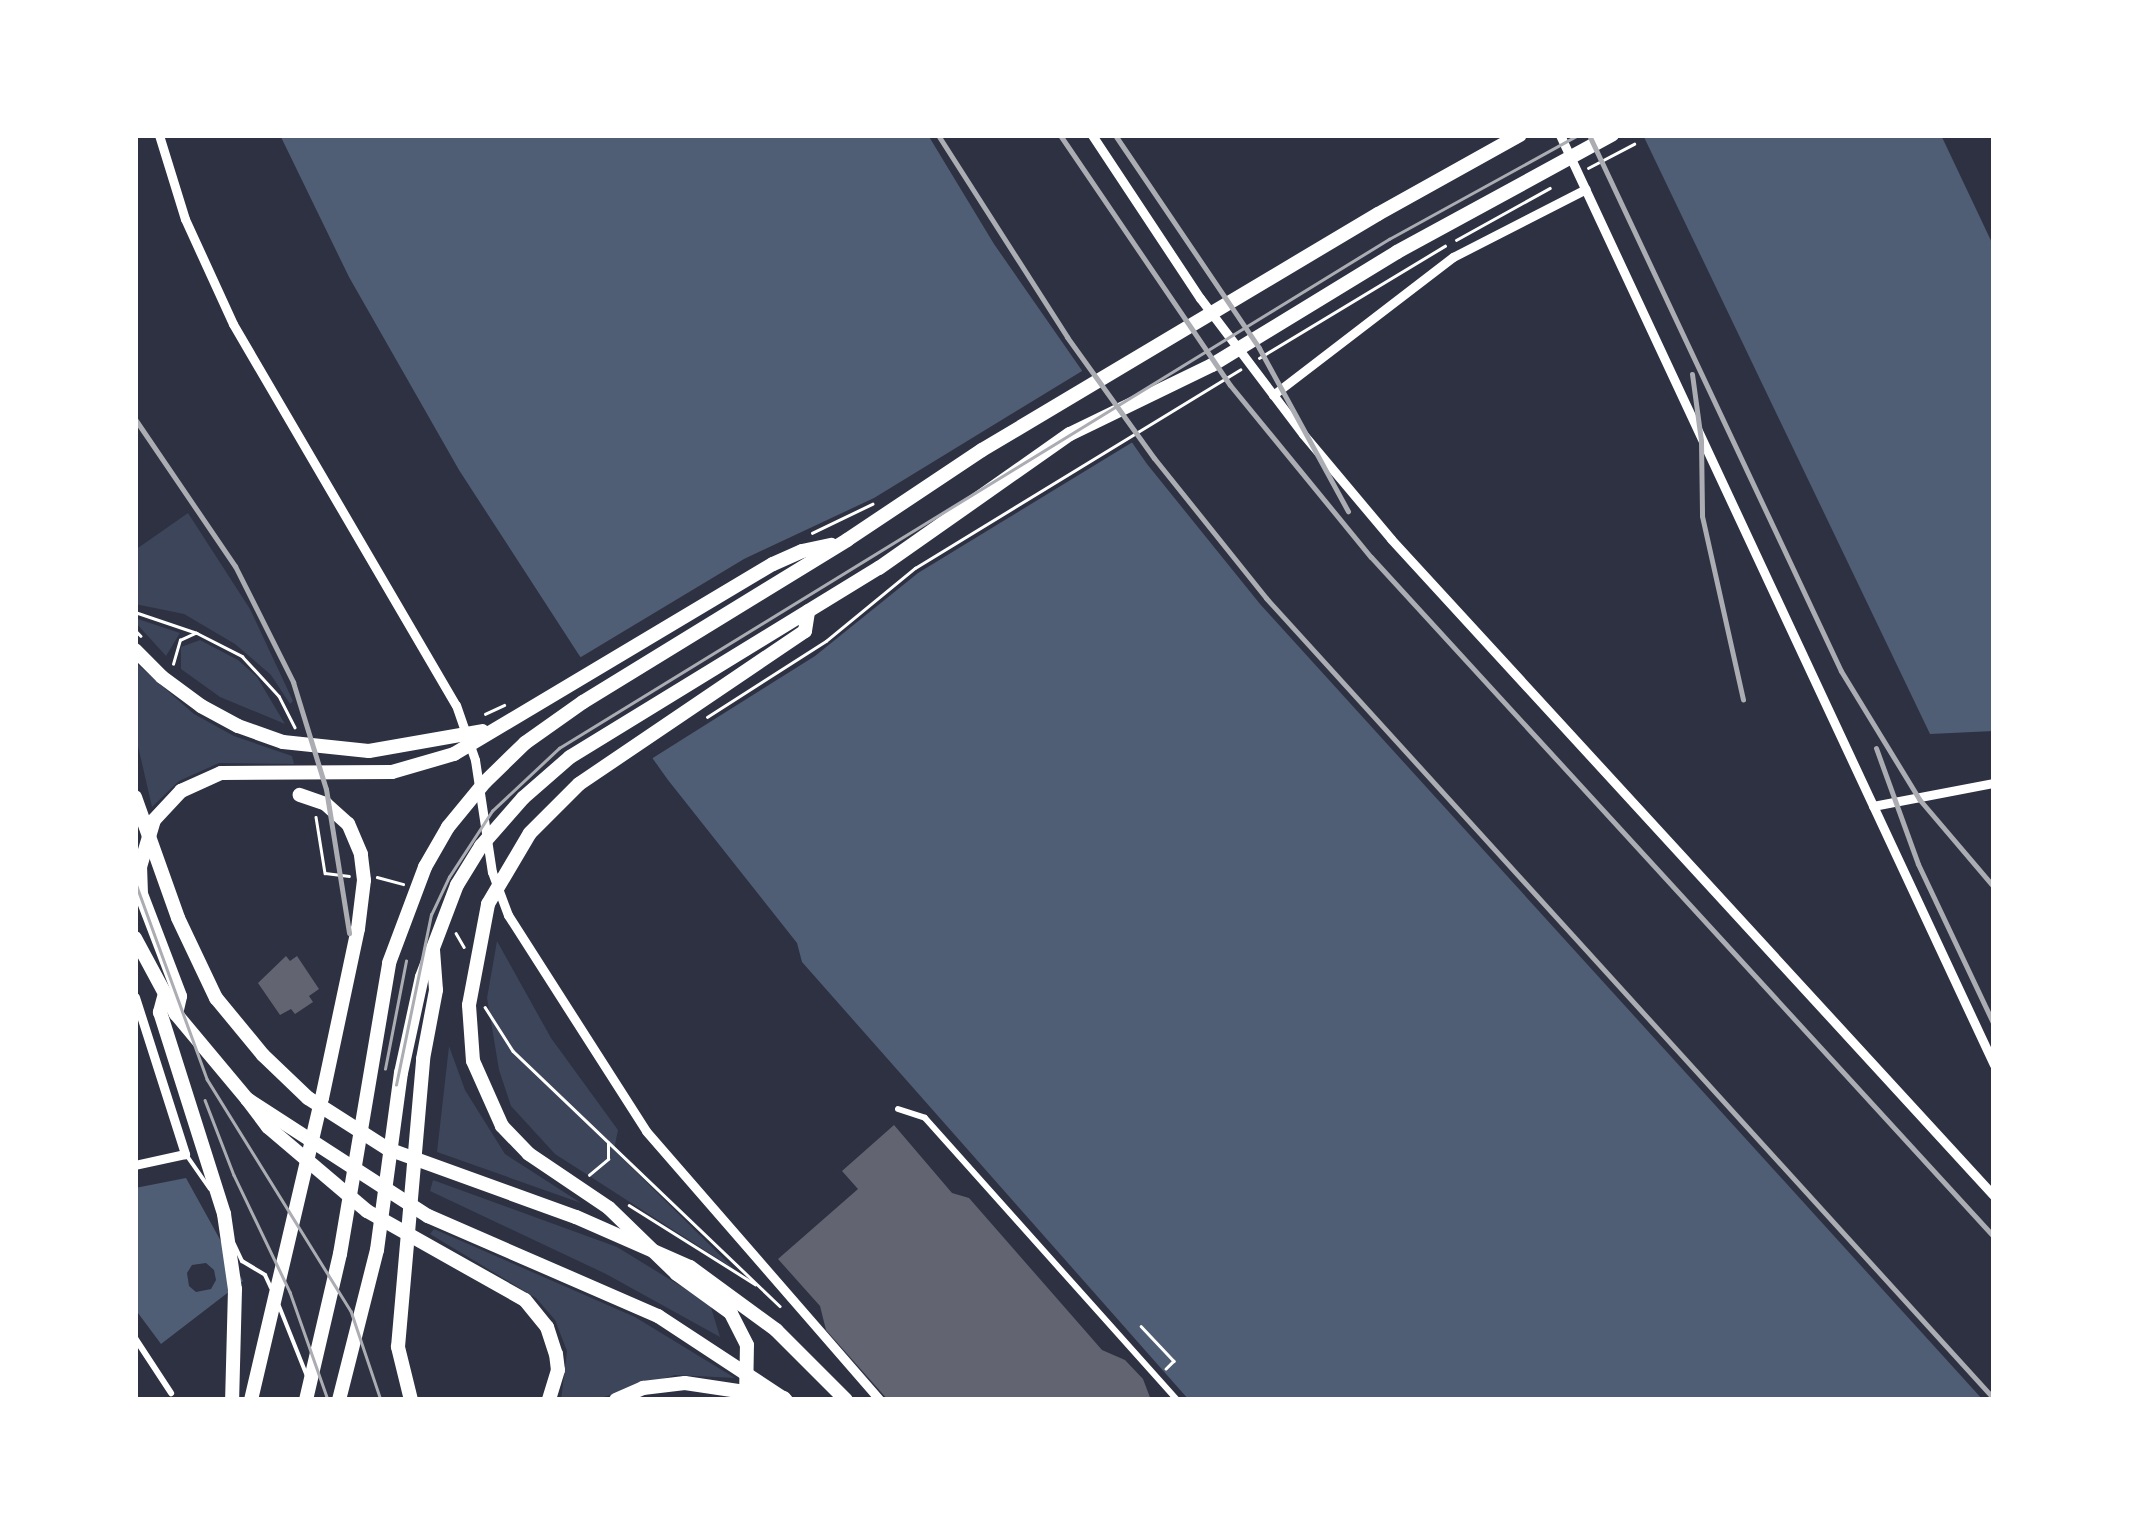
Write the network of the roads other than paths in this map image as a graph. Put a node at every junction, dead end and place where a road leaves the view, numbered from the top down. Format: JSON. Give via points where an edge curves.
{"nodes":[{"id":1,"x":159,"y":135,"type":"edge"},
{"id":2,"x":1092,"y":135,"type":"edge"},
{"id":3,"x":1520,"y":135,"type":"edge"},
{"id":4,"x":1560,"y":135,"type":"edge"},
{"id":5,"x":1612,"y":135,"type":"edge"},
{"id":6,"x":1586,"y":189,"type":"junction"},
{"id":7,"x":1274,"y":395,"type":"junction"},
{"id":8,"x":844,"y":542,"type":"junction"},
{"id":9,"x":808,"y":611,"type":"junction"},
{"id":10,"x":135,"y":650,"type":"edge"},
{"id":11,"x":488,"y":722,"type":"junction"},
{"id":12,"x":1994,"y":784,"type":"edge"},
{"id":13,"x":300,"y":795,"type":"dead end"},
{"id":14,"x":135,"y":797,"type":"edge"},
{"id":15,"x":1874,"y":806,"type":"junction"},
{"id":16,"x":135,"y":938,"type":"edge"},
{"id":17,"x":432,"y":944,"type":"junction"},
{"id":18,"x":135,"y":996,"type":"edge"},
{"id":19,"x":164,"y":997,"type":"junction"},
{"id":20,"x":176,"y":1014,"type":"junction"},
{"id":21,"x":1994,"y":1065,"type":"edge"},
{"id":22,"x":244,"y":1096,"type":"junction"},
{"id":23,"x":898,"y":1109,"type":"dead end"},
{"id":24,"x":185,"y":1154,"type":"junction"},
{"id":25,"x":135,"y":1165,"type":"edge"},
{"id":26,"x":1992,"y":1191,"type":"edge"},
{"id":27,"x":643,"y":1244,"type":"junction"},
{"id":28,"x":135,"y":1338,"type":"edge"},
{"id":29,"x":171,"y":1393,"type":"dead end"},
{"id":30,"x":785,"y":1399,"type":"edge"},
{"id":31,"x":232,"y":1400,"type":"edge"},
{"id":32,"x":250,"y":1400,"type":"edge"},
{"id":33,"x":306,"y":1400,"type":"edge"},
{"id":34,"x":314,"y":1400,"type":"edge"},
{"id":35,"x":339,"y":1400,"type":"edge"},
{"id":36,"x":411,"y":1400,"type":"edge"},
{"id":37,"x":549,"y":1400,"type":"edge"},
{"id":38,"x":616,"y":1400,"type":"edge"},
{"id":39,"x":746,"y":1400,"type":"edge"},
{"id":40,"x":846,"y":1400,"type":"edge"},
{"id":41,"x":880,"y":1400,"type":"edge"},
{"id":42,"x":1177,"y":1400,"type":"edge"}],
"edges":[{"from":1,"to":41,"type":"street","via":[[185,219],[233,324],[456,705],[475,760],[492,872],[508,915],[646,1130]]},
{"from":2,"to":7,"type":"street"},
{"from":3,"to":8,"type":"main road","via":[[1014,431]]},
{"from":4,"to":6,"type":"street"},
{"from":5,"to":9,"type":"main road","via":[[1413,243],[1212,365],[1070,434]]},
{"from":6,"to":7,"type":"street","via":[[1453,257]]},
{"from":6,"to":15,"type":"street"},
{"from":7,"to":26,"type":"street","via":[[1391,539]]},
{"from":8,"to":11,"type":"main road","via":[[773,564]]},
{"from":8,"to":33,"type":"main road","via":[[540,732],[448,827],[425,867],[389,963],[340,1254]]},
{"from":9,"to":17,"type":"main road","via":[[543,778],[501,820],[457,886]]},
{"from":9,"to":27,"type":"main road","via":[[805,631],[579,784],[530,833],[488,904],[477,944],[470,1034],[485,1094],[502,1126],[529,1154],[608,1208]]},
{"from":10,"to":11,"type":"main road","via":[[201,706],[238,726],[285,736],[369,751]]},
{"from":11,"to":20,"type":"main road","via":[[454,754],[408,768],[221,773],[181,792],[154,820],[140,867],[141,894],[180,996]]},
{"from":12,"to":15,"type":"street"},
{"from":13,"to":32,"type":"main road","via":[[326,804],[348,824],[364,880],[322,1098]]},
{"from":14,"to":27,"type":"main road","via":[[178,918],[216,998],[308,1098],[388,1148]]},
{"from":15,"to":21,"type":"street"},
{"from":16,"to":19,"type":"main road"},
{"from":17,"to":35,"type":"main road","via":[[402,1072],[378,1250]]},
{"from":17,"to":36,"type":"main road","via":[[436,990],[423,1058],[398,1347]]},
{"from":18,"to":24,"type":"street"},
{"from":19,"to":20,"type":"main road"},
{"from":19,"to":31,"type":"main road","via":[[160,1012],[224,1214],[235,1289]]},
{"from":20,"to":22,"type":"main road"},
{"from":22,"to":30,"type":"main road","via":[[428,1216],[658,1316]]},
{"from":22,"to":37,"type":"main road","via":[[268,1128],[367,1210],[525,1300],[547,1327],[558,1370]]},
{"from":23,"to":42,"type":"street","via":[[925,1118]]},
{"from":24,"to":25,"type":"street"},
{"from":24,"to":34,"type":"lane","via":[[212,1192],[242,1261],[265,1275]]},
{"from":27,"to":39,"type":"main road","via":[[731,1313],[748,1345]]},
{"from":27,"to":40,"type":"main road","via":[[690,1267],[762,1319]]},
{"from":28,"to":29,"type":"street"},
{"from":30,"to":38,"type":"main road","via":[[684,1382]]}]}
